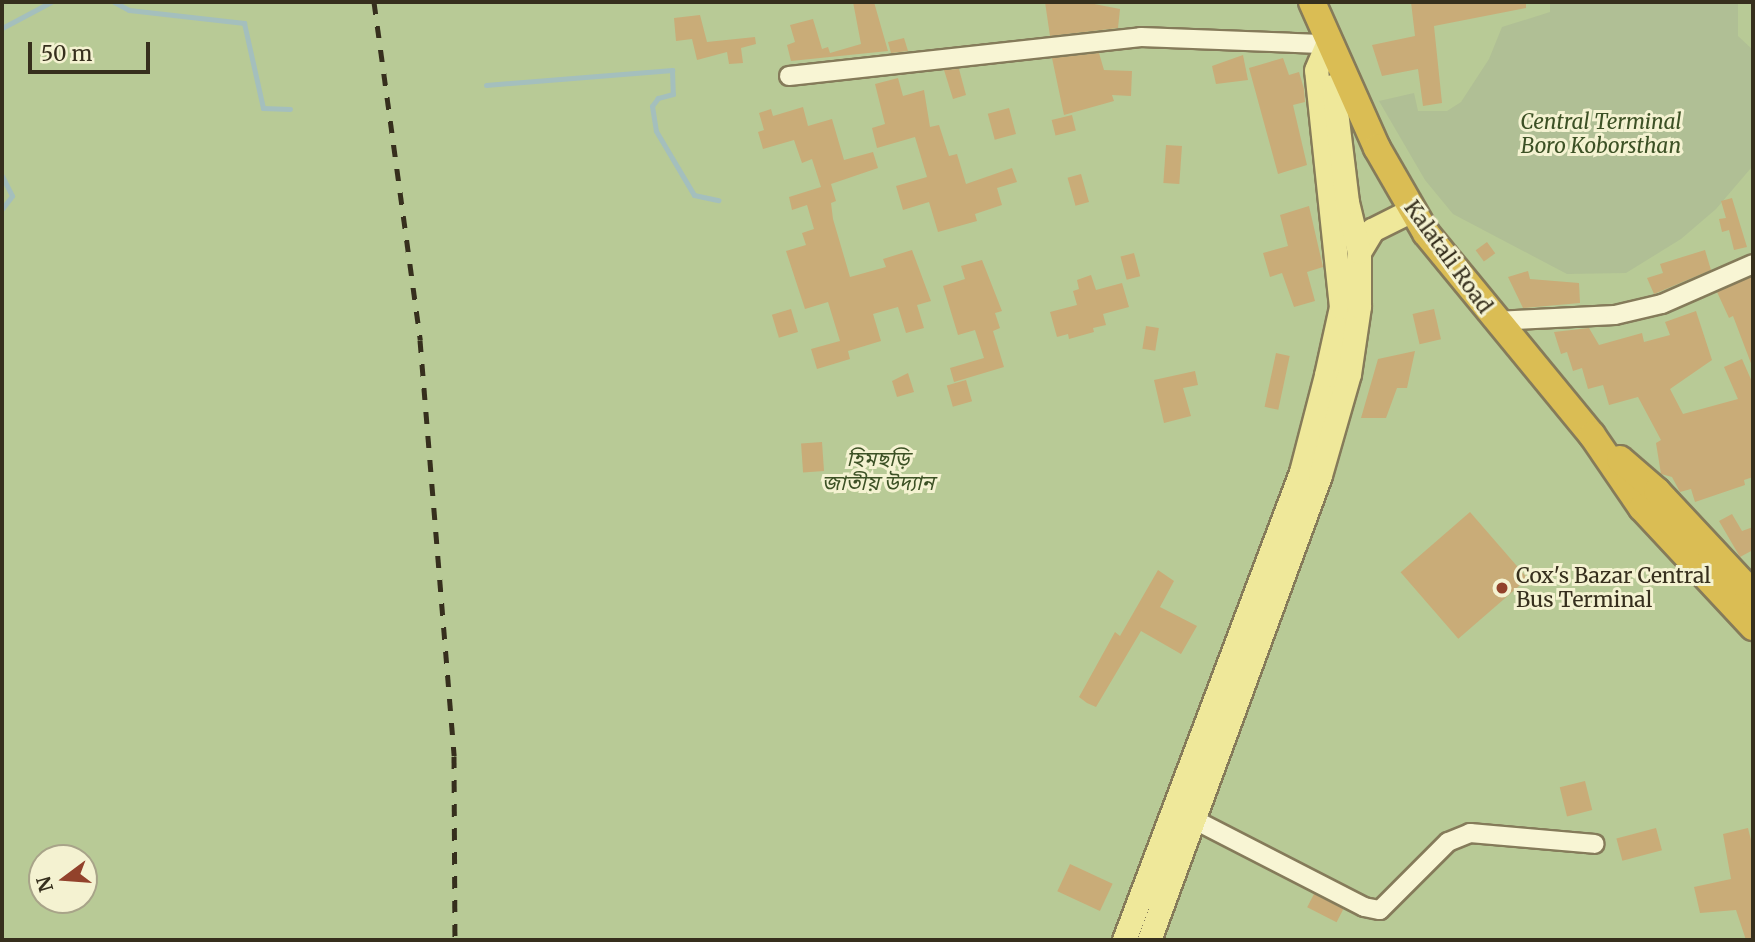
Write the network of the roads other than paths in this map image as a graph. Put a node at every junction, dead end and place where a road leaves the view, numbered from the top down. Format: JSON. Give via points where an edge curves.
{"nodes":[{"id":1,"x":1318,"y":8,"type":"edge"},
{"id":2,"x":1328,"y":44,"type":"junction"},
{"id":3,"x":789,"y":76,"type":"dead end"},
{"id":4,"x":1412,"y":210,"type":"junction"},
{"id":5,"x":1359,"y":252,"type":"junction"},
{"id":6,"x":1753,"y":264,"type":"edge"},
{"id":7,"x":1495,"y":321,"type":"junction"},
{"id":8,"x":1592,"y":435,"type":"junction"},
{"id":9,"x":1753,"y":594,"type":"edge"},
{"id":10,"x":1753,"y":627,"type":"edge"},
{"id":11,"x":1192,"y":819,"type":"junction"},
{"id":12,"x":1595,"y":844,"type":"dead end"},
{"id":13,"x":1124,"y":940,"type":"edge"},
{"id":14,"x":1149,"y":940,"type":"edge"}],
"edges":[{"from":1,"to":2,"type":"highway","name":"Kalatali Road"},
{"from":2,"to":3,"type":"street","via":[[1141,37]]},
{"from":2,"to":4,"type":"highway","name":"Kalatali Road"},
{"from":2,"to":5,"type":"main road","via":[[1347,202]]},
{"from":2,"to":13,"type":"main road","via":[[1317,70],[1341,307],[1326,375],[1301,472]]},
{"from":4,"to":5,"type":"main road","via":[[1372,230]]},
{"from":4,"to":7,"type":"highway","name":"Kalatali Road"},
{"from":5,"to":11,"type":"main road","via":[[1359,306],[1349,374],[1320,475]]},
{"from":6,"to":7,"type":"street","via":[[1662,304],[1615,315]]},
{"from":7,"to":8,"type":"highway","name":"Kalatali Road"},
{"from":8,"to":9,"type":"highway","name":"Kalatali Road","via":[[1657,491]]},
{"from":8,"to":10,"type":"highway","name":"Kalatali Road","via":[[1642,508]]},
{"from":11,"to":12,"type":"street","via":[[1364,907],[1380,910],[1448,842],[1470,833]]},
{"from":11,"to":14,"type":"main road"}]}
